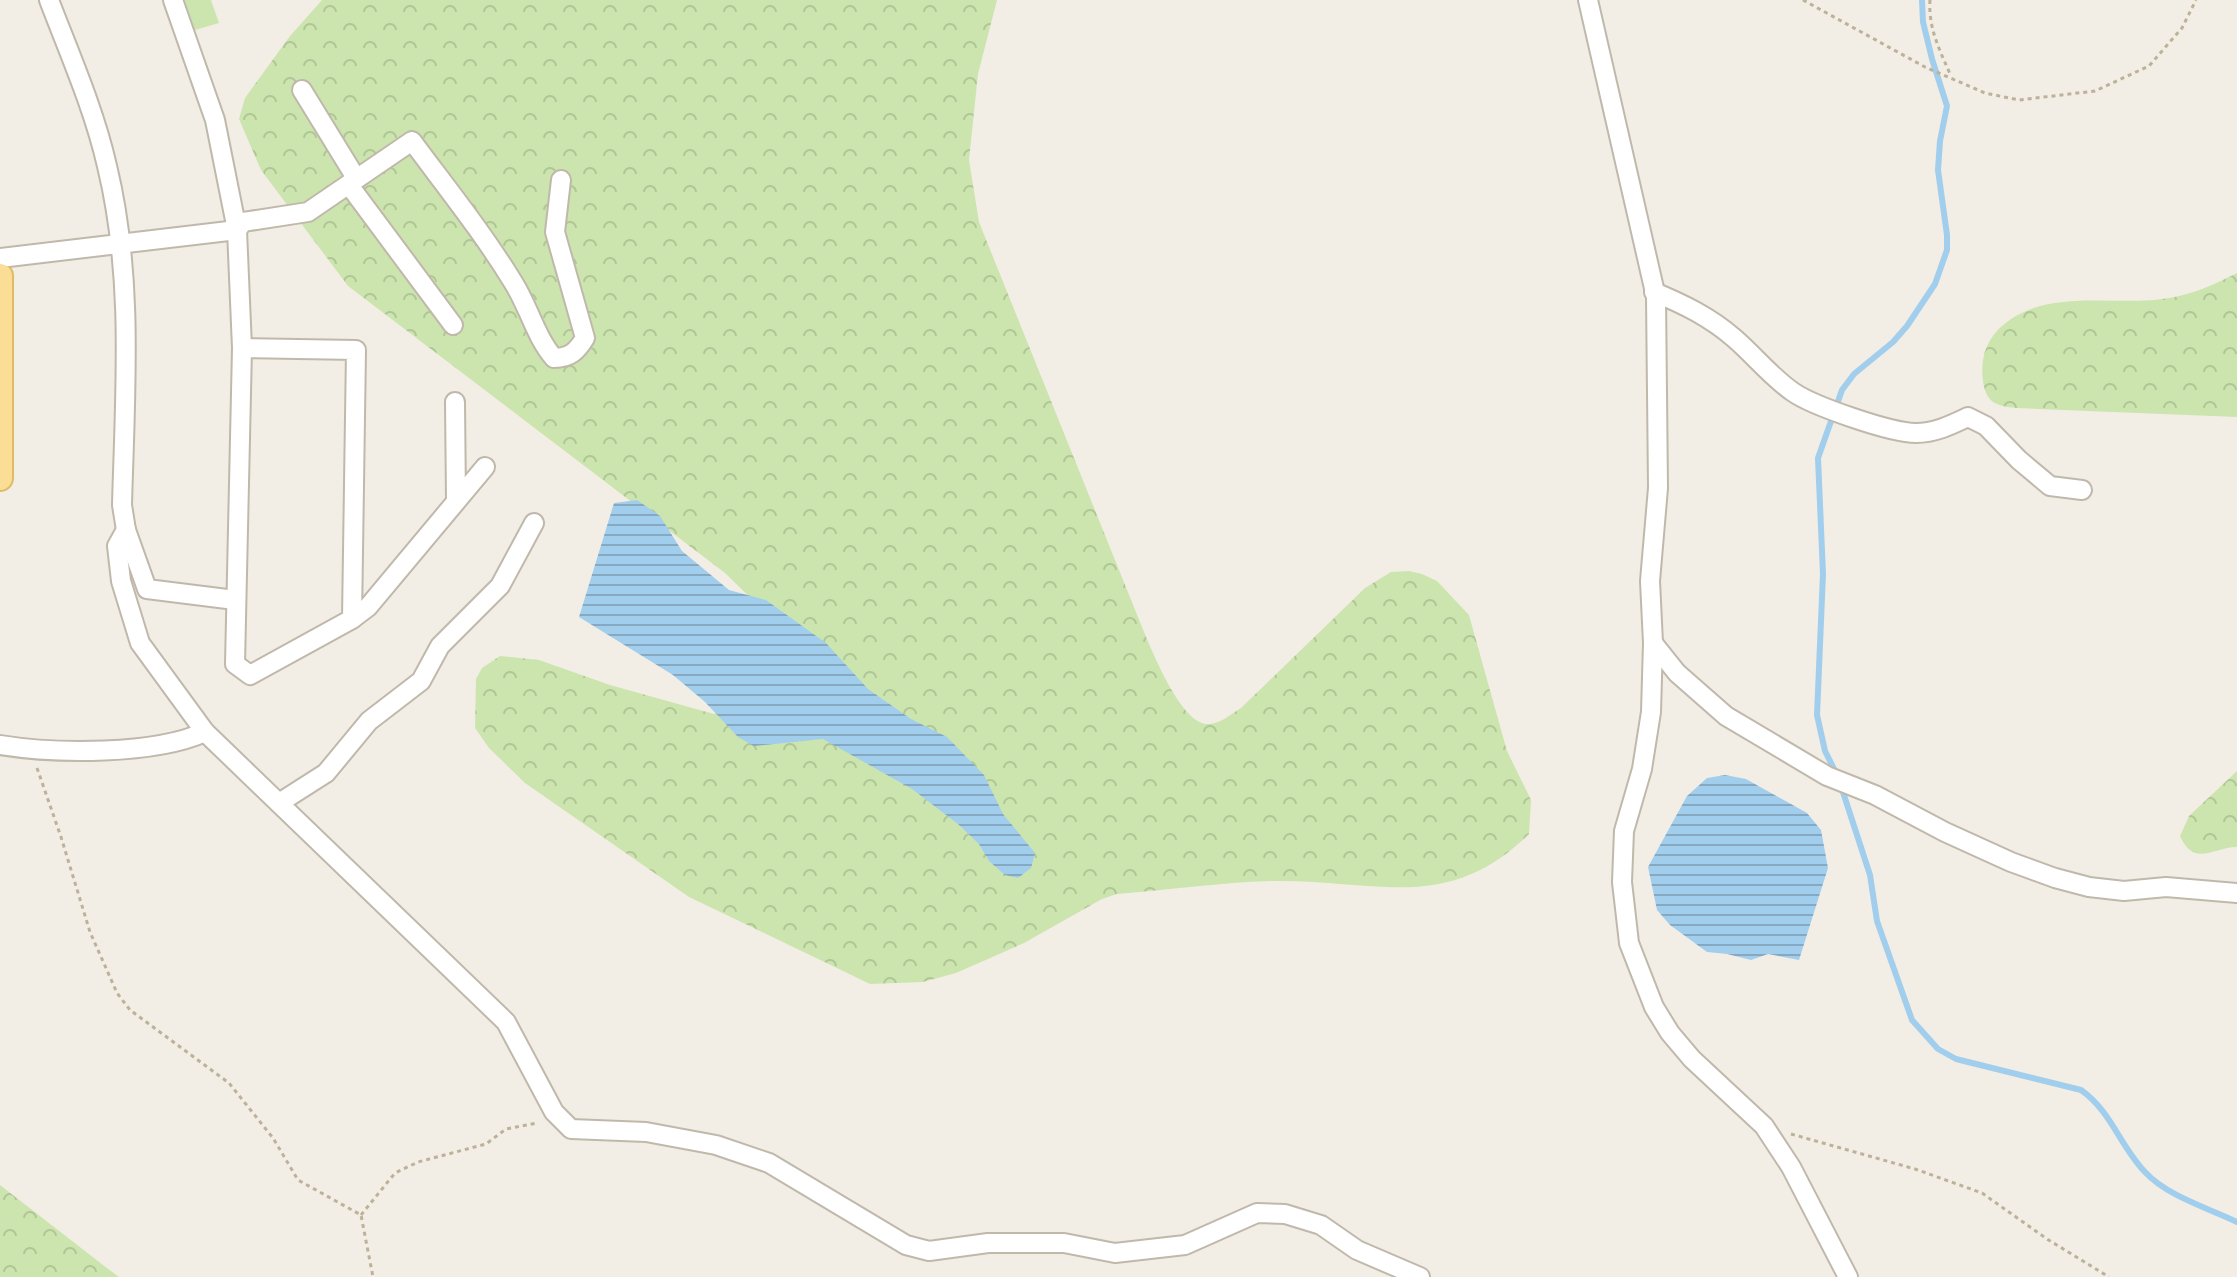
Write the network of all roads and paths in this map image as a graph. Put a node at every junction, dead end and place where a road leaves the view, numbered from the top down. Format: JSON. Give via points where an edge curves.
{"nodes":[{"id":1,"x":49,"y":0,"type":"edge"},
{"id":2,"x":173,"y":0,"type":"edge"},
{"id":3,"x":1588,"y":0,"type":"edge"},
{"id":4,"x":1803,"y":0,"type":"edge"},
{"id":5,"x":1930,"y":0,"type":"edge"},
{"id":6,"x":2196,"y":0,"type":"edge"},
{"id":7,"x":1952,"y":78,"type":"junction"},
{"id":8,"x":302,"y":90,"type":"dead end"},
{"id":9,"x":561,"y":180,"type":"dead end"},
{"id":10,"x":353,"y":182,"type":"junction"},
{"id":11,"x":237,"y":230,"type":"junction"},
{"id":12,"x":121,"y":243,"type":"junction"},
{"id":13,"x":0,"y":258,"type":"edge"},
{"id":14,"x":0,"y":276,"type":"edge"},
{"id":15,"x":1654,"y":292,"type":"junction"},
{"id":16,"x":453,"y":325,"type":"dead end"},
{"id":17,"x":242,"y":348,"type":"junction"},
{"id":18,"x":455,"y":402,"type":"dead end"},
{"id":19,"x":485,"y":467,"type":"dead end"},
{"id":20,"x":0,"y":478,"type":"edge"},
{"id":21,"x":2082,"y":490,"type":"dead end"},
{"id":22,"x":456,"y":501,"type":"junction"},
{"id":23,"x":534,"y":523,"type":"dead end"},
{"id":24,"x":126,"y":530,"type":"junction"},
{"id":25,"x":235,"y":600,"type":"junction"},
{"id":26,"x":352,"y":619,"type":"junction"},
{"id":27,"x":1653,"y":643,"type":"junction"},
{"id":28,"x":205,"y":732,"type":"junction"},
{"id":29,"x":0,"y":745,"type":"edge"},
{"id":30,"x":30,"y":750,"type":"junction"},
{"id":31,"x":279,"y":803,"type":"junction"},
{"id":32,"x":2237,"y":893,"type":"edge"},
{"id":33,"x":561,"y":1119,"type":"junction"},
{"id":34,"x":1764,"y":1126,"type":"junction"},
{"id":35,"x":361,"y":1215,"type":"junction"},
{"id":36,"x":373,"y":1277,"type":"edge"},
{"id":37,"x":1420,"y":1277,"type":"edge"},
{"id":38,"x":1848,"y":1277,"type":"edge"},
{"id":39,"x":2109,"y":1277,"type":"edge"}],
"edges":[{"from":1,"to":12,"type":"street","via":[[100,140]]},
{"from":2,"to":11,"type":"street","via":[[215,120]]},
{"from":3,"to":15,"type":"street"},
{"from":4,"to":7,"type":"path"},
{"from":5,"to":7,"type":"path","via":[[1935,41]]},
{"from":6,"to":7,"type":"path","via":[[2182,28],[2149,66],[2095,91],[2019,100]]},
{"from":8,"to":10,"type":"street"},
{"from":9,"to":10,"type":"street","via":[[555,232],[585,338],[565,358],[554,358],[541,344],[514,283],[412,141]]},
{"from":10,"to":11,"type":"street","via":[[308,212],[243,222]]},
{"from":10,"to":16,"type":"street"},
{"from":11,"to":12,"type":"street"},
{"from":11,"to":17,"type":"street"},
{"from":12,"to":13,"type":"street"},
{"from":12,"to":24,"type":"street"},
{"from":14,"to":20,"type":"main road"},
{"from":15,"to":21,"type":"street","via":[[1694,309],[1734,337],[1807,401],[1915,433],[1968,417],[1986,426],[2050,486]]},
{"from":15,"to":27,"type":"street","via":[[1658,488],[1650,581]]},
{"from":17,"to":25,"type":"street"},
{"from":17,"to":26,"type":"street","via":[[356,350]]},
{"from":18,"to":22,"type":"street"},
{"from":19,"to":22,"type":"street"},
{"from":22,"to":26,"type":"street","via":[[368,607]]},
{"from":23,"to":31,"type":"street","via":[[500,586],[440,646],[421,681],[369,721],[326,773]]},
{"from":24,"to":25,"type":"street","via":[[147,589]]},
{"from":24,"to":28,"type":"street","via":[[117,546],[121,581],[140,643]]},
{"from":25,"to":26,"type":"street","via":[[235,664],[250,675]]},
{"from":27,"to":32,"type":"street","via":[[1677,673],[1726,716],[1827,776],[2011,862],[2089,887]]},
{"from":27,"to":34,"type":"street","via":[[1651,712],[1624,831],[1622,882],[1629,943],[1670,1033]]},
{"from":28,"to":30,"type":"street","via":[[185,741],[112,749]]},
{"from":28,"to":31,"type":"street"},
{"from":29,"to":30,"type":"street"},
{"from":30,"to":35,"type":"path","via":[[90,932],[117,993],[130,1010],[229,1083],[298,1180]]},
{"from":31,"to":33,"type":"street","via":[[506,1022]]},
{"from":33,"to":35,"type":"path","via":[[506,1129],[486,1144],[395,1173]]},
{"from":33,"to":37,"type":"street","via":[[571,1129],[646,1132],[716,1145],[769,1163],[906,1245],[929,1251],[988,1243],[1064,1243],[1115,1253],[1185,1245],[1257,1213],[1285,1214],[1321,1225],[1357,1250]]},
{"from":34,"to":38,"type":"street"},
{"from":34,"to":39,"type":"path","via":[[1982,1193]]},
{"from":35,"to":36,"type":"path"}]}
